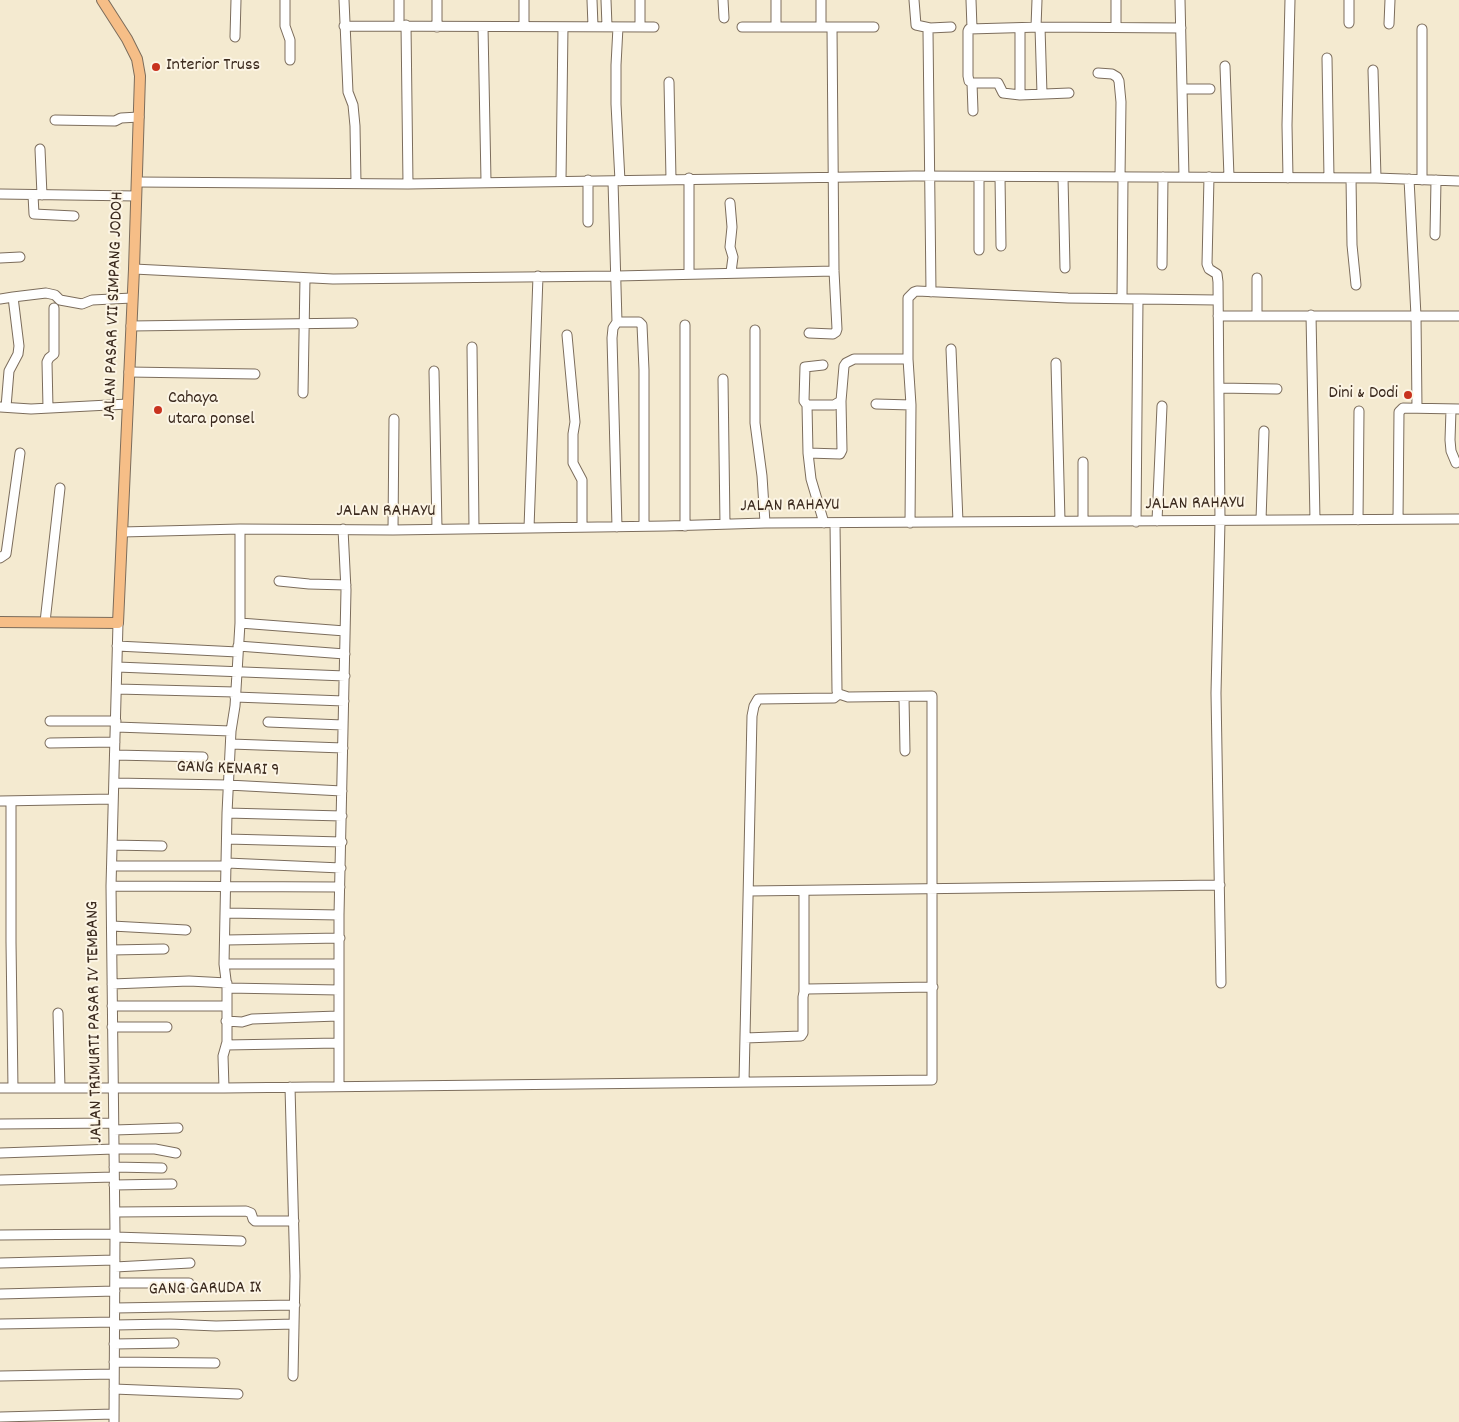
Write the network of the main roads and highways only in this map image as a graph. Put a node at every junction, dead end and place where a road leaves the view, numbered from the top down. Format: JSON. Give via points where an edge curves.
{"nodes":[{"id":1,"x":102,"y":0,"type":"edge"},
{"id":2,"x":0,"y":622,"type":"edge"}],
"edges":[{"from":1,"to":2,"type":"main road","name":"JALAN PASAR VII SIMPANG JODOH","via":[[127,38],[137,59],[140,76],[118,623]]}]}
